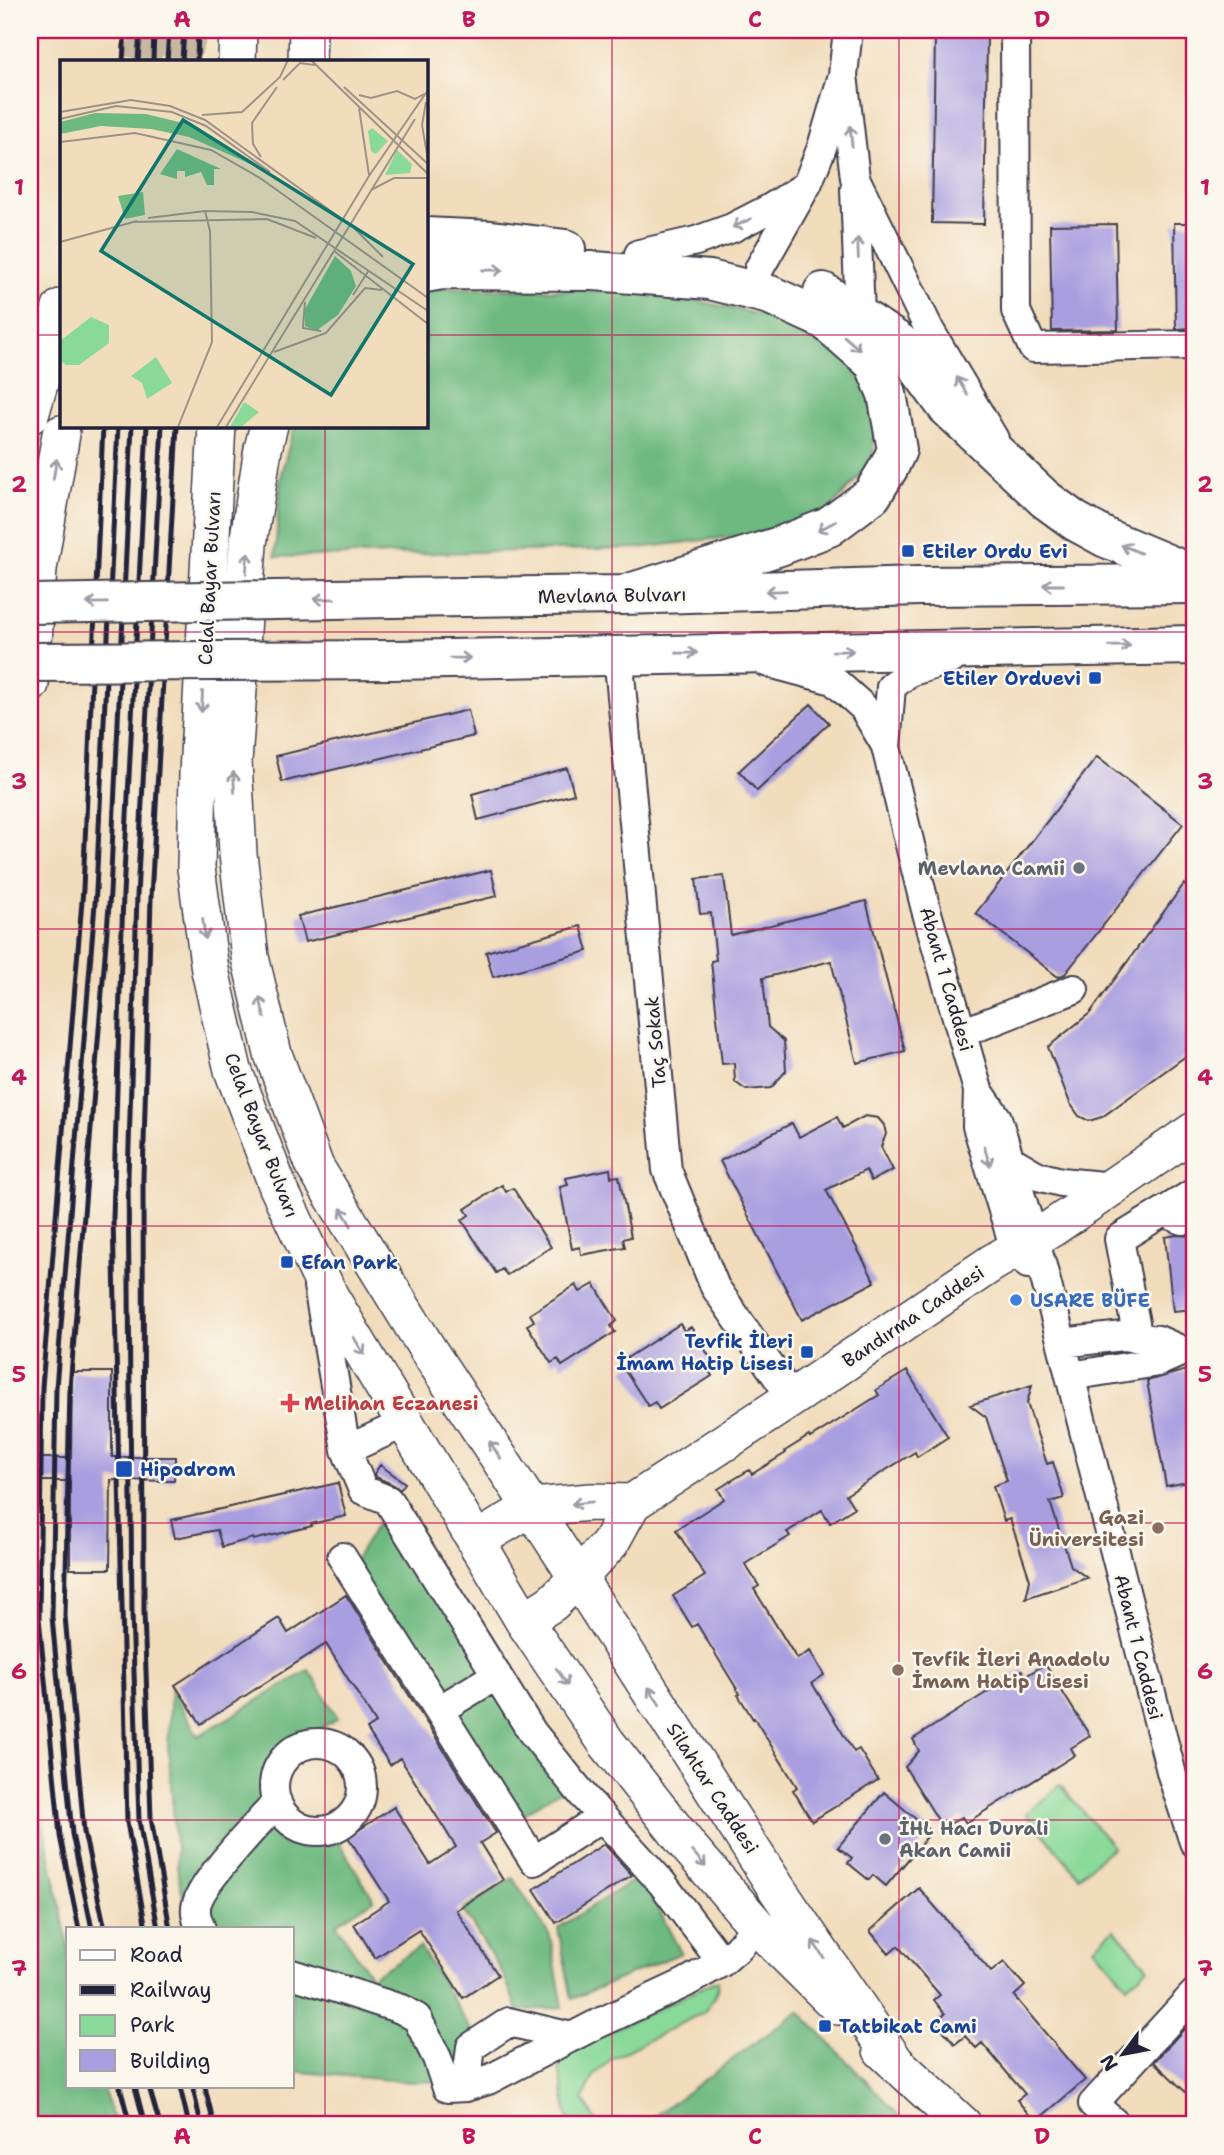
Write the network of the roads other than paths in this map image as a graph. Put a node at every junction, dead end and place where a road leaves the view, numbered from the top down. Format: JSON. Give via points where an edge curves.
{"nodes":[{"id":1,"x":238,"y":30,"type":"edge"},
{"id":2,"x":308,"y":30,"type":"edge"},
{"id":3,"x":848,"y":30,"type":"edge"},
{"id":4,"x":1016,"y":30,"type":"edge"},
{"id":5,"x":237,"y":60,"type":"edge"},
{"id":6,"x":307,"y":60,"type":"edge"},
{"id":7,"x":843,"y":75,"type":"junction"},
{"id":8,"x":855,"y":178,"type":"junction"},
{"id":9,"x":807,"y":185,"type":"junction"},
{"id":10,"x":427,"y":237,"type":"edge"},
{"id":11,"x":639,"y":254,"type":"junction"},
{"id":12,"x":759,"y":269,"type":"junction"},
{"id":13,"x":427,"y":273,"type":"edge"},
{"id":14,"x":60,"y":311,"type":"edge"},
{"id":15,"x":860,"y":316,"type":"junction"},
{"id":16,"x":1194,"y":345,"type":"edge"},
{"id":17,"x":30,"y":415,"type":"edge"},
{"id":18,"x":217,"y":427,"type":"edge"},
{"id":19,"x":268,"y":427,"type":"edge"},
{"id":20,"x":61,"y":434,"type":"dead end"},
{"id":21,"x":1010,"y":466,"type":"junction"},
{"id":22,"x":1194,"y":575,"type":"edge"},
{"id":23,"x":1194,"y":584,"type":"edge"},
{"id":24,"x":623,"y":595,"type":"junction"},
{"id":25,"x":31,"y":633,"type":"edge"},
{"id":26,"x":1194,"y":645,"type":"edge"},
{"id":27,"x":992,"y":648,"type":"junction"},
{"id":28,"x":726,"y":653,"type":"junction"},
{"id":29,"x":618,"y":654,"type":"junction"},
{"id":30,"x":30,"y":684,"type":"edge"},
{"id":31,"x":886,"y":747,"type":"junction"},
{"id":32,"x":1074,"y":989,"type":"dead end"},
{"id":33,"x":962,"y":1033,"type":"junction"},
{"id":34,"x":978,"y":1090,"type":"junction"},
{"id":35,"x":1194,"y":1131,"type":"edge"},
{"id":36,"x":1009,"y":1159,"type":"junction"},
{"id":37,"x":1113,"y":1187,"type":"junction"},
{"id":38,"x":1194,"y":1193,"type":"edge"},
{"id":39,"x":1163,"y":1212,"type":"junction"},
{"id":40,"x":1194,"y":1219,"type":"edge"},
{"id":41,"x":1025,"y":1244,"type":"junction"},
{"id":42,"x":314,"y":1263,"type":"junction"},
{"id":43,"x":1138,"y":1339,"type":"junction"},
{"id":44,"x":1062,"y":1343,"type":"junction"},
{"id":45,"x":1189,"y":1351,"type":"edge"},
{"id":46,"x":1070,"y":1377,"type":"junction"},
{"id":47,"x":792,"y":1398,"type":"junction"},
{"id":48,"x":405,"y":1423,"type":"junction"},
{"id":49,"x":346,"y":1450,"type":"junction"},
{"id":50,"x":632,"y":1503,"type":"junction"},
{"id":51,"x":532,"y":1507,"type":"junction"},
{"id":52,"x":479,"y":1548,"type":"junction"},
{"id":53,"x":342,"y":1557,"type":"dead end"},
{"id":54,"x":579,"y":1578,"type":"junction"},
{"id":55,"x":524,"y":1621,"type":"junction"},
{"id":56,"x":497,"y":1675,"type":"junction"},
{"id":57,"x":439,"y":1710,"type":"junction"},
{"id":58,"x":277,"y":1802,"type":"dead end"},
{"id":59,"x":602,"y":1817,"type":"junction"},
{"id":60,"x":1194,"y":1842,"type":"edge"},
{"id":61,"x":757,"y":1926,"type":"junction"},
{"id":62,"x":201,"y":1927,"type":"edge"},
{"id":63,"x":722,"y":1962,"type":"junction"},
{"id":64,"x":294,"y":1975,"type":"edge"},
{"id":65,"x":1194,"y":1993,"type":"edge"},
{"id":66,"x":572,"y":2037,"type":"junction"},
{"id":67,"x":898,"y":2066,"type":"junction"},
{"id":68,"x":466,"y":2087,"type":"junction"},
{"id":69,"x":963,"y":2125,"type":"edge"},
{"id":70,"x":1117,"y":2125,"type":"edge"}],
"edges":[{"from":1,"to":5,"type":"main road"},
{"from":2,"to":6,"type":"main road"},
{"from":3,"to":7,"type":"street"},
{"from":4,"to":16,"type":"street","via":[[1016,311],[1033,348]]},
{"from":8,"to":7,"type":"street","one_way":true},
{"from":7,"to":9,"type":"street"},
{"from":15,"to":8,"type":"street","one_way":true},
{"from":21,"to":8,"type":"street","one_way":true,"via":[[930,331]]},
{"from":9,"to":11,"type":"street","one_way":true,"via":[[732,228]]},
{"from":9,"to":12,"type":"street"},
{"from":10,"to":11,"type":"highway"},
{"from":11,"to":12,"type":"highway","via":[[718,258]]},
{"from":12,"to":15,"type":"highway","via":[[829,294]]},
{"from":13,"to":24,"type":"highway","one_way":true,"via":[[594,271],[709,280],[769,295],[825,320],[874,363],[887,394],[897,450],[872,495],[830,527]]},
{"from":14,"to":17,"type":"main road"},
{"from":15,"to":21,"type":"highway","via":[[900,344],[947,407]]},
{"from":18,"to":42,"type":"main road","name":"Celal Bayar Bulvarı","one_way":true,"via":[[196,868],[210,970],[233,1070],[278,1187]]},
{"from":51,"to":19,"type":"main road","name":"Celal Bayar Bulvarı","one_way":true,"via":[[428,1350],[316,1167],[273,1054],[250,957],[233,762],[248,544]]},
{"from":25,"to":20,"type":"main road","one_way":true},
{"from":22,"to":21,"type":"highway","one_way":true,"via":[[1075,521]]},
{"from":23,"to":24,"type":"highway","name":"Mevlana Bulvarı","one_way":true},
{"from":24,"to":25,"type":"highway","name":"Mevlana Bulvarı","one_way":true,"bridge":true,"via":[[392,598]]},
{"from":25,"to":29,"type":"highway","one_way":true,"bridge":true,"via":[[392,660]]},
{"from":25,"to":30,"type":"main road"},
{"from":27,"to":26,"type":"highway","one_way":true},
{"from":28,"to":27,"type":"highway","one_way":true},
{"from":27,"to":31,"type":"street","name":"Abant 1 Caddesi","via":[[909,672],[891,687]]},
{"from":29,"to":28,"type":"highway","one_way":true},
{"from":28,"to":31,"type":"street","name":"Abant 1 Caddesi","via":[[833,680],[863,706]]},
{"from":29,"to":47,"type":"street","name":"Taç Sokak","via":[[667,1170],[715,1287]]},
{"from":31,"to":33,"type":"street","name":"Abant 1 Caddesi"},
{"from":32,"to":33,"type":"street"},
{"from":33,"to":34,"type":"street","name":"Abant 1 Caddesi"},
{"from":34,"to":36,"type":"street","name":"Abant 1 Caddesi","via":[[997,1118]]},
{"from":34,"to":41,"type":"street","name":"Abant 1 Caddesi","one_way":true,"via":[[977,1126]]},
{"from":35,"to":37,"type":"main road","name":"Bandırma Caddesi"},
{"from":36,"to":37,"type":"street","via":[[1038,1176]]},
{"from":36,"to":41,"type":"street","name":"Abant 1 Caddesi"},
{"from":37,"to":41,"type":"main road","name":"Bandırma Caddesi"},
{"from":38,"to":39,"type":"street"},
{"from":39,"to":40,"type":"street"},
{"from":39,"to":43,"type":"street","via":[[1119,1238]]},
{"from":41,"to":44,"type":"street","name":"Abant 1 Caddesi","via":[[1048,1287]]},
{"from":41,"to":47,"type":"main road","name":"Bandırma Caddesi"},
{"from":42,"to":48,"type":"main road","name":"Celal Bayar Bulvarı","one_way":true},
{"from":42,"to":49,"type":"street"},
{"from":43,"to":44,"type":"street","via":[[1123,1336]]},
{"from":43,"to":45,"type":"street","via":[[1158,1340]]},
{"from":44,"to":46,"type":"street","name":"Abant 1 Caddesi"},
{"from":45,"to":46,"type":"street","via":[[1158,1362]]},
{"from":46,"to":60,"type":"street","name":"Abant 1 Caddesi","via":[[1168,1762]]},
{"from":47,"to":50,"type":"main road","name":"Bandırma Caddesi"},
{"from":48,"to":49,"type":"street"},
{"from":48,"to":52,"type":"main road","name":"Celal Bayar Bulvarı"},
{"from":49,"to":56,"type":"street","via":[[363,1490],[388,1500]]},
{"from":50,"to":51,"type":"main road","one_way":true},
{"from":50,"to":54,"type":"main road","name":"Bandırma Caddesi","via":[[610,1543]]},
{"from":51,"to":52,"type":"main road","via":[[489,1533]]},
{"from":51,"to":54,"type":"main road","name":"Silahtar Caddesi"},
{"from":52,"to":55,"type":"main road"},
{"from":53,"to":57,"type":"street"},
{"from":54,"to":55,"type":"main road","name":"Bandırma Caddesi"},
{"from":67,"to":54,"type":"main road","name":"Silahtar Caddesi","one_way":true,"via":[[777,1889]]},
{"from":55,"to":61,"type":"main road","name":"Silahtar Caddesi","one_way":true,"via":[[606,1742]]},
{"from":56,"to":57,"type":"street"},
{"from":56,"to":59,"type":"street","via":[[532,1732]]},
{"from":57,"to":59,"type":"street","via":[[534,1861]]},
{"from":58,"to":62,"type":"street","via":[[199,1896],[196,1907]]},
{"from":59,"to":63,"type":"street","via":[[662,1883]]},
{"from":61,"to":63,"type":"street"},
{"from":61,"to":67,"type":"main road","name":"Silahtar Caddesi"},
{"from":63,"to":66,"type":"street"},
{"from":64,"to":68,"type":"street","via":[[417,2018],[447,2088]]},
{"from":65,"to":70,"type":"street","via":[[1093,2104]]},
{"from":66,"to":68,"type":"street"},
{"from":66,"to":68,"type":"street","via":[[509,2022],[471,2047]]},
{"from":67,"to":69,"type":"main road","name":"Silahtar Caddesi"}]}
